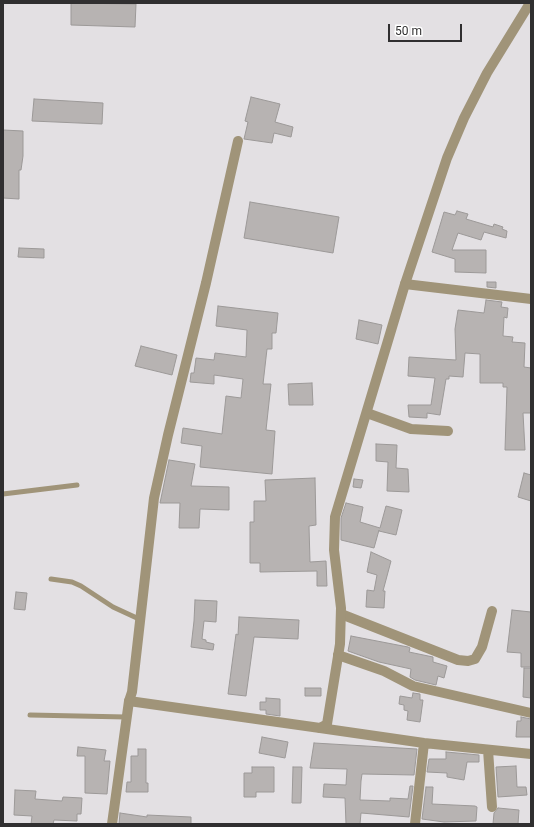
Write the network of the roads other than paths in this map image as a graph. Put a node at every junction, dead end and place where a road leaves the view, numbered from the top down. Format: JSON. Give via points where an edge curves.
{"nodes":[{"id":1,"x":530,"y":3,"type":"edge"},
{"id":2,"x":238,"y":141,"type":"dead end"},
{"id":3,"x":405,"y":284,"type":"junction"},
{"id":4,"x":531,"y":299,"type":"edge"},
{"id":5,"x":367,"y":413,"type":"junction"},
{"id":6,"x":448,"y":430,"type":"dead end"},
{"id":7,"x":76,"y":485,"type":"dead end"},
{"id":8,"x":3,"y":494,"type":"edge"},
{"id":9,"x":51,"y":579,"type":"dead end"},
{"id":10,"x":492,"y":611,"type":"dead end"},
{"id":11,"x":341,"y":614,"type":"junction"},
{"id":12,"x":139,"y":619,"type":"junction"},
{"id":13,"x":338,"y":655,"type":"junction"},
{"id":14,"x":129,"y":701,"type":"junction"},
{"id":15,"x":531,"y":713,"type":"edge"},
{"id":16,"x":30,"y":715,"type":"dead end"},
{"id":17,"x":126,"y":717,"type":"junction"},
{"id":18,"x":320,"y":728,"type":"junction"},
{"id":19,"x":424,"y":743,"type":"junction"},
{"id":20,"x":488,"y":750,"type":"junction"},
{"id":21,"x":531,"y":754,"type":"edge"},
{"id":22,"x":492,"y":807,"type":"dead end"},
{"id":23,"x":112,"y":824,"type":"edge"},
{"id":24,"x":414,"y":824,"type":"edge"}],
"edges":[{"from":1,"to":3,"type":"street","via":[[487,73],[464,118],[447,158]]},
{"from":2,"to":12,"type":"street","via":[[154,498]]},
{"from":3,"to":4,"type":"street"},
{"from":3,"to":5,"type":"street"},
{"from":5,"to":6,"type":"street","via":[[411,429]]},
{"from":5,"to":11,"type":"street","via":[[335,518],[334,550]]},
{"from":7,"to":8,"type":"lane"},
{"from":9,"to":12,"type":"lane","via":[[81,586],[113,607]]},
{"from":10,"to":11,"type":"street","via":[[482,647],[475,659],[468,661],[458,660]]},
{"from":11,"to":13,"type":"street"},
{"from":12,"to":14,"type":"street"},
{"from":13,"to":15,"type":"street","via":[[384,671],[413,686]]},
{"from":13,"to":18,"type":"street","via":[[327,724]]},
{"from":14,"to":17,"type":"street"},
{"from":14,"to":18,"type":"street"},
{"from":16,"to":17,"type":"lane"},
{"from":17,"to":23,"type":"street"},
{"from":18,"to":19,"type":"street"},
{"from":19,"to":20,"type":"street"},
{"from":19,"to":24,"type":"street"},
{"from":20,"to":21,"type":"street"},
{"from":20,"to":22,"type":"street"}]}
